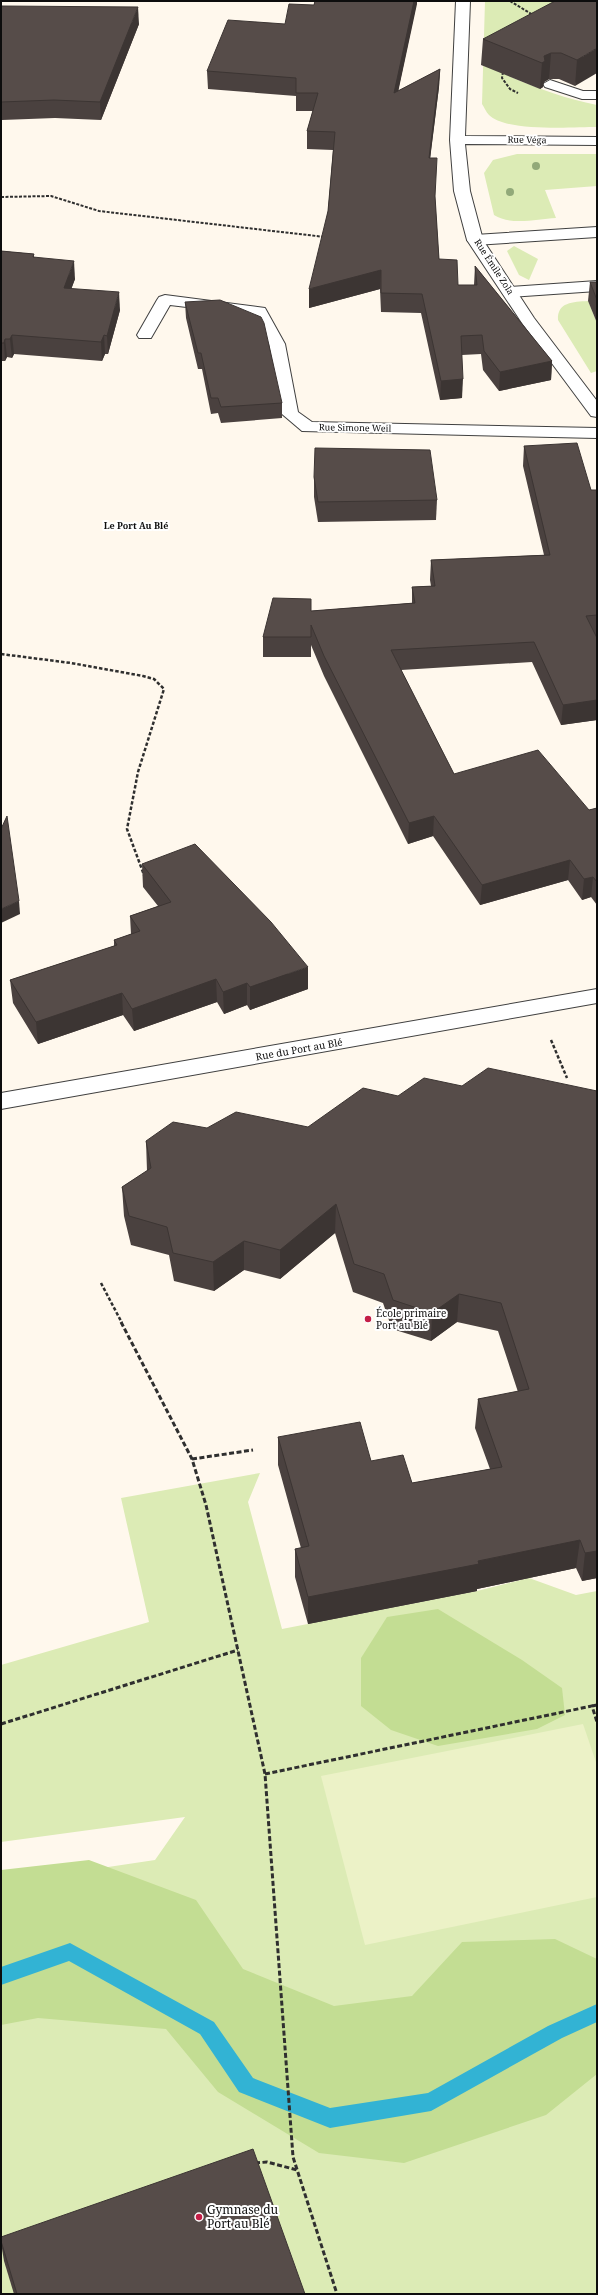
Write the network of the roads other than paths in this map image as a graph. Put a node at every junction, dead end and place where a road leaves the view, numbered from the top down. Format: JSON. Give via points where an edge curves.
{"nodes":[{"id":1,"x":463,"y":1,"type":"edge"},
{"id":2,"x":550,"y":84,"type":"dead end"},
{"id":3,"x":597,"y":95,"type":"edge"},
{"id":4,"x":457,"y":140,"type":"junction"},
{"id":5,"x":597,"y":141,"type":"edge"},
{"id":6,"x":597,"y":232,"type":"edge"},
{"id":7,"x":475,"y":240,"type":"junction"},
{"id":8,"x":597,"y":286,"type":"edge"},
{"id":9,"x":510,"y":292,"type":"junction"},
{"id":10,"x":145,"y":334,"type":"dead end"},
{"id":11,"x":597,"y":412,"type":"edge"},
{"id":12,"x":597,"y":433,"type":"edge"},
{"id":13,"x":597,"y":996,"type":"edge"},
{"id":14,"x":1,"y":1101,"type":"edge"}],
"edges":[{"from":1,"to":4,"type":"street","name":"Rue Émile Zola"},
{"from":2,"to":3,"type":"street","via":[[582,95]]},
{"from":4,"to":5,"type":"street","name":"Rue Véga"},
{"from":4,"to":7,"type":"street","name":"Rue Émile Zola","via":[[462,191]]},
{"from":6,"to":7,"type":"street"},
{"from":7,"to":9,"type":"street","name":"Rue Émile Zola"},
{"from":8,"to":9,"type":"street"},
{"from":9,"to":11,"type":"street","name":"Rue Émile Zola"},
{"from":10,"to":12,"type":"street","name":"Rue Simone Weil","via":[[165,300],[259,311],[277,344],[290,414],[308,427]]},
{"from":13,"to":14,"type":"street","name":"Rue du Port au Blé"}]}
